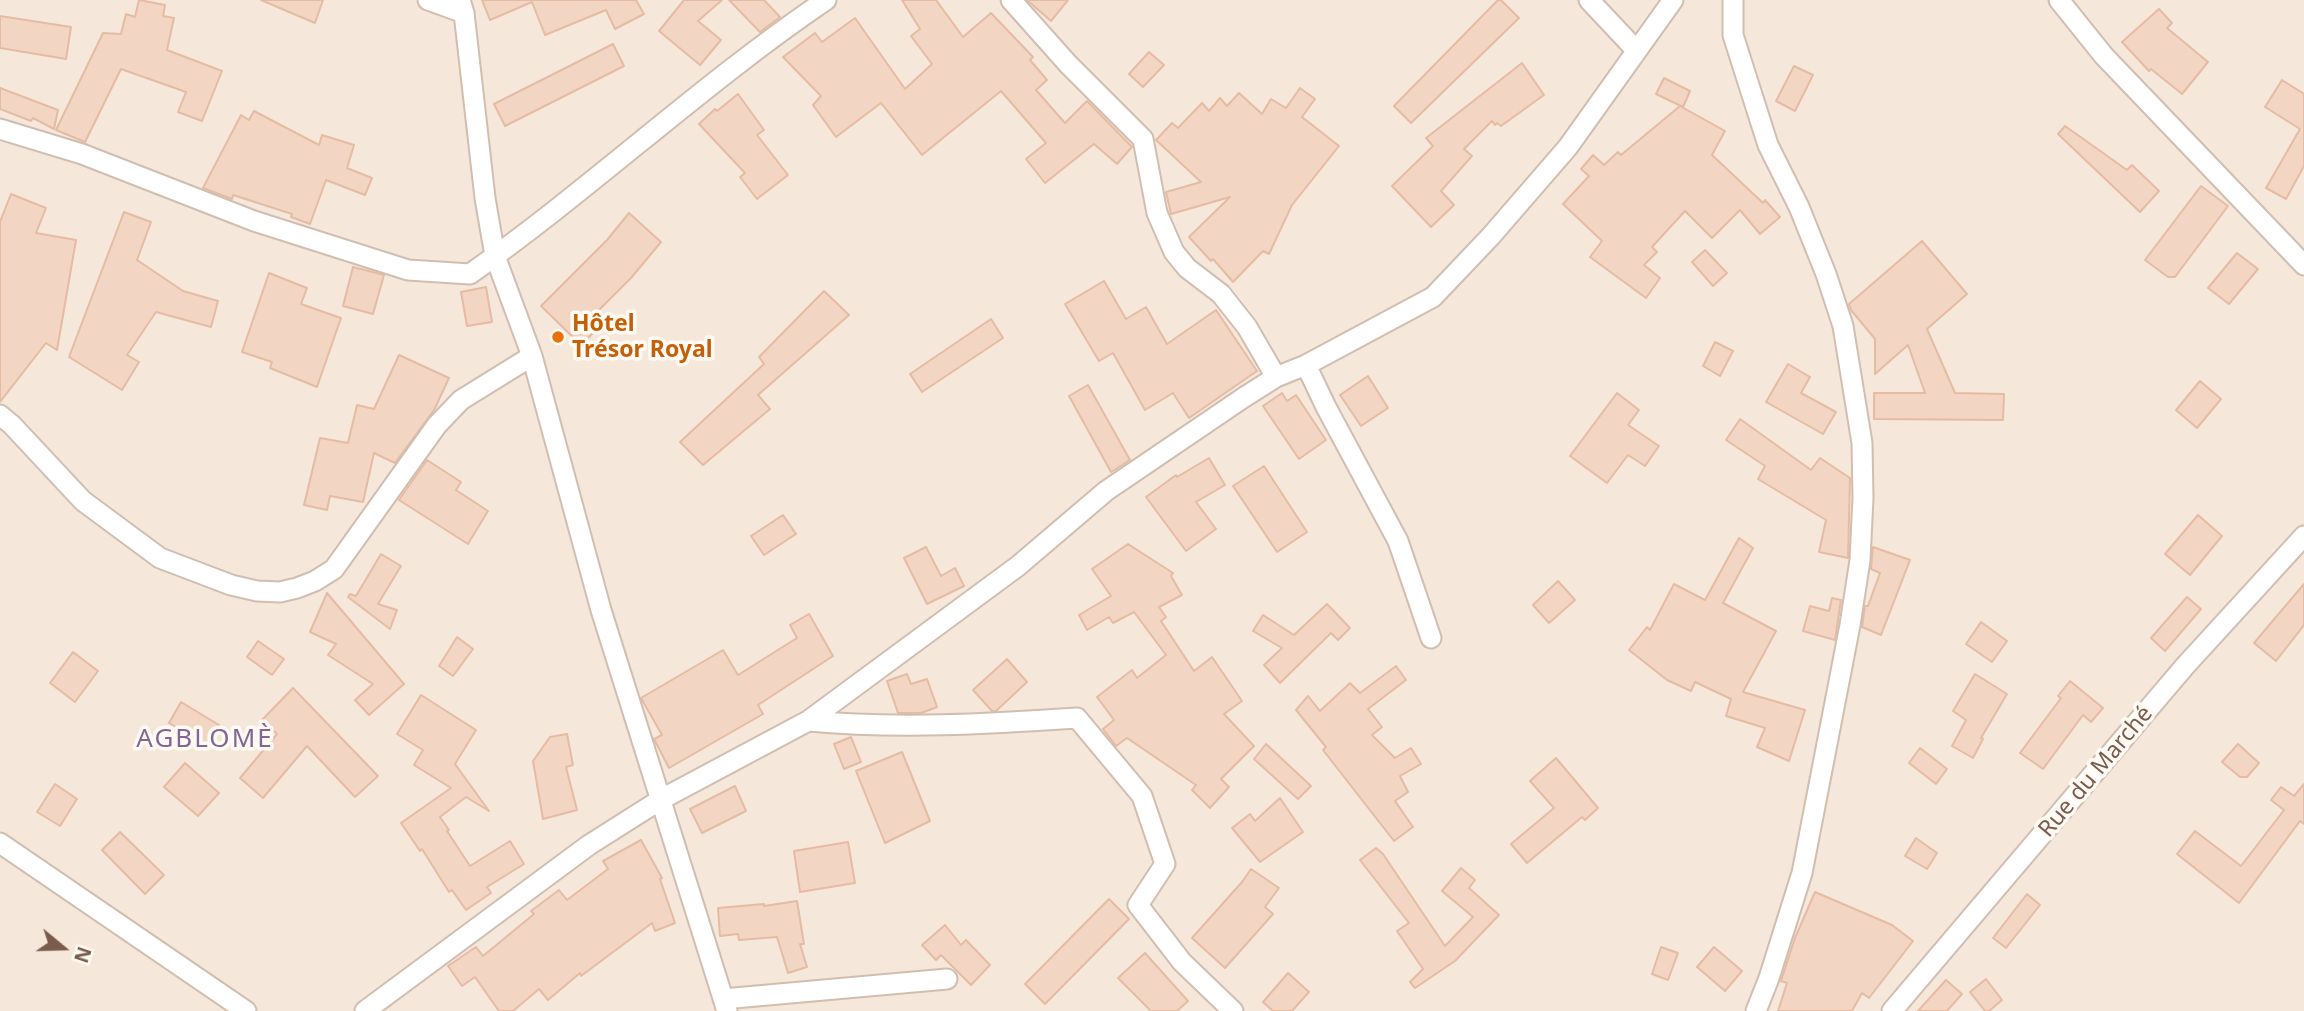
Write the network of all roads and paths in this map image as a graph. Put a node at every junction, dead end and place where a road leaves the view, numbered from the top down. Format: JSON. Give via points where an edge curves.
{"nodes":[{"id":1,"x":428,"y":0,"type":"edge"},
{"id":2,"x":826,"y":0,"type":"edge"},
{"id":3,"x":1011,"y":0,"type":"edge"},
{"id":4,"x":1590,"y":0,"type":"edge"},
{"id":5,"x":1673,"y":0,"type":"edge"},
{"id":6,"x":1733,"y":0,"type":"edge"},
{"id":7,"x":2059,"y":0,"type":"edge"},
{"id":8,"x":462,"y":6,"type":"edge"},
{"id":9,"x":1636,"y":50,"type":"junction"},
{"id":10,"x":0,"y":129,"type":"edge"},
{"id":11,"x":495,"y":256,"type":"junction"},
{"id":12,"x":2304,"y":264,"type":"edge"},
{"id":13,"x":532,"y":356,"type":"junction"},
{"id":14,"x":1306,"y":365,"type":"junction"},
{"id":15,"x":1276,"y":377,"type":"junction"},
{"id":16,"x":0,"y":415,"type":"edge"},
{"id":17,"x":2304,"y":536,"type":"edge"},
{"id":18,"x":1432,"y":638,"type":"dead end"},
{"id":19,"x":808,"y":721,"type":"junction"},
{"id":20,"x":660,"y":800,"type":"junction"},
{"id":21,"x":0,"y":843,"type":"edge"},
{"id":22,"x":947,"y":979,"type":"dead end"},
{"id":23,"x":725,"y":1005,"type":"edge"},
{"id":24,"x":246,"y":1011,"type":"edge"},
{"id":25,"x":365,"y":1011,"type":"edge"},
{"id":26,"x":1233,"y":1011,"type":"edge"},
{"id":27,"x":1756,"y":1011,"type":"edge"},
{"id":28,"x":1892,"y":1011,"type":"edge"}],
"edges":[{"from":1,"to":8,"type":"street"},
{"from":2,"to":11,"type":"street","via":[[754,50]]},
{"from":3,"to":15,"type":"street","via":[[1143,139],[1157,213],[1174,252],[1221,294]]},
{"from":4,"to":9,"type":"street"},
{"from":5,"to":9,"type":"street"},
{"from":6,"to":27,"type":"street","via":[[1733,34],[1768,145],[1799,207],[1843,326],[1862,443],[1860,560],[1850,625],[1802,873]]},
{"from":7,"to":12,"type":"street","via":[[2104,57]]},
{"from":8,"to":11,"type":"street"},
{"from":9,"to":14,"type":"street","via":[[1568,147],[1433,297]]},
{"from":10,"to":11,"type":"street","via":[[82,154],[254,221],[408,270],[470,274]]},
{"from":11,"to":13,"type":"street"},
{"from":13,"to":16,"type":"street","via":[[461,400],[437,425],[334,569],[316,581],[280,592],[231,585],[160,558],[83,501]]},
{"from":13,"to":20,"type":"street","via":[[601,610]]},
{"from":14,"to":15,"type":"street"},
{"from":14,"to":18,"type":"street","via":[[1398,541]]},
{"from":15,"to":19,"type":"street","via":[[1106,491],[1018,566]]},
{"from":17,"to":28,"type":"street","name":"Rue du Marché","via":[[2185,666]]},
{"from":19,"to":20,"type":"street"},
{"from":19,"to":26,"type":"street","via":[[870,726],[1077,718],[1142,796],[1165,864],[1138,905],[1182,962]]},
{"from":20,"to":23,"type":"street"},
{"from":20,"to":25,"type":"street","via":[[589,845]]},
{"from":21,"to":24,"type":"street"},
{"from":22,"to":23,"type":"street"}]}
